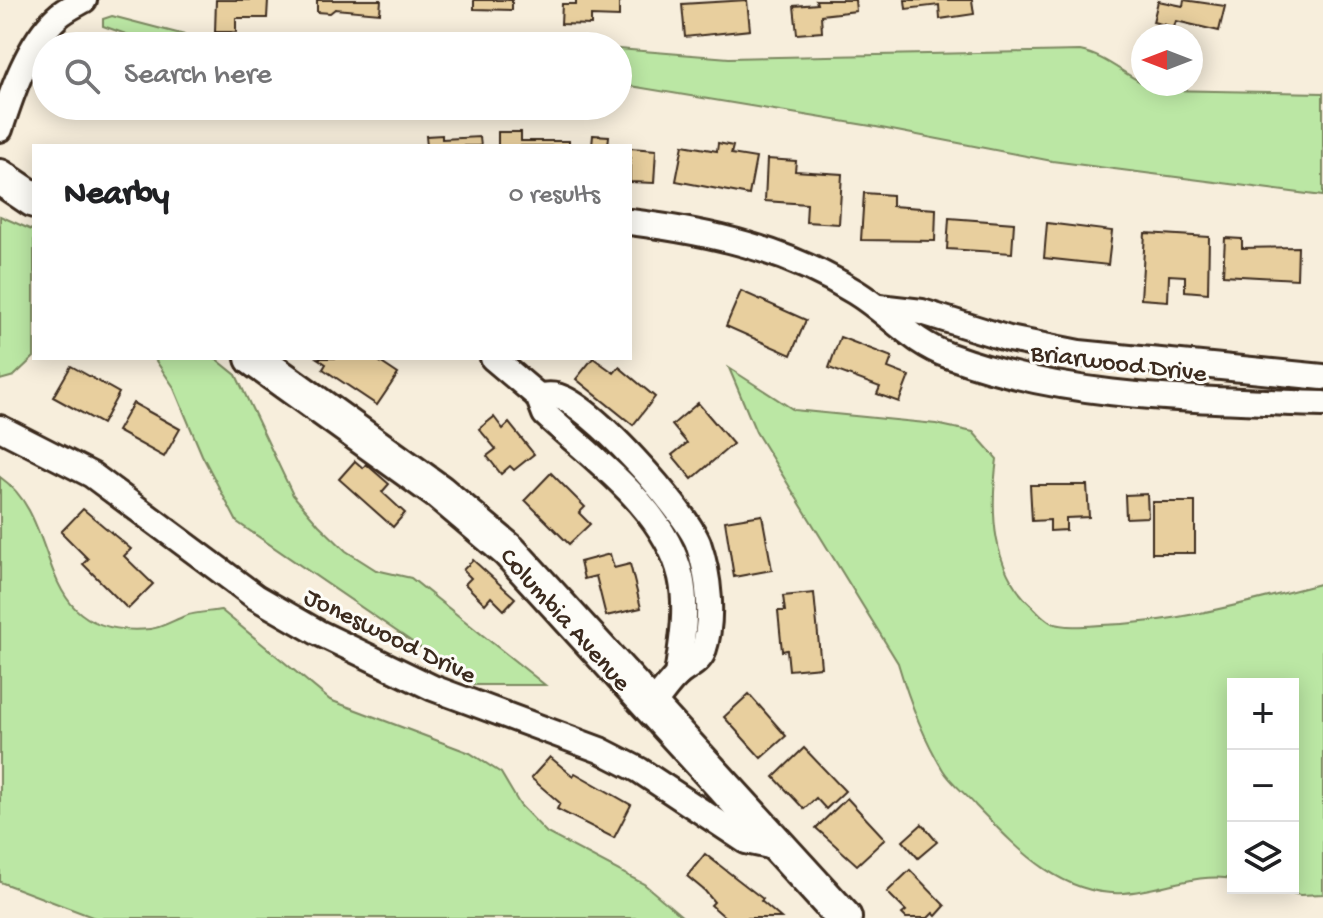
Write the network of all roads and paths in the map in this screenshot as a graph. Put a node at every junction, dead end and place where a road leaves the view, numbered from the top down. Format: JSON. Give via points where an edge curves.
{"nodes":[{"id":1,"x":84,"y":0,"type":"edge"},
{"id":2,"x":45,"y":32,"type":"edge"},
{"id":3,"x":32,"y":54,"type":"edge"},
{"id":4,"x":0,"y":129,"type":"edge"},
{"id":5,"x":0,"y":177,"type":"edge"},
{"id":6,"x":32,"y":199,"type":"edge"},
{"id":7,"x":632,"y":222,"type":"edge"},
{"id":8,"x":879,"y":307,"type":"junction"},
{"id":9,"x":256,"y":360,"type":"edge"},
{"id":10,"x":495,"y":360,"type":"edge"},
{"id":11,"x":1323,"y":377,"type":"edge"},
{"id":12,"x":1323,"y":404,"type":"edge"},
{"id":13,"x":0,"y":428,"type":"edge"},
{"id":14,"x":649,"y":709,"type":"junction"},
{"id":15,"x":779,"y":848,"type":"junction"},
{"id":16,"x":844,"y":918,"type":"edge"}],
"edges":[{"from":1,"to":2,"type":"street","via":[[57,16]]},
{"from":3,"to":4,"type":"street"},
{"from":5,"to":6,"type":"street"},
{"from":7,"to":8,"type":"street","name":"Briarwood Drive","via":[[727,237],[780,254]]},
{"from":8,"to":11,"type":"street","name":"Briarwood Drive","via":[[922,312],[1009,339],[1079,353]]},
{"from":8,"to":12,"type":"street","name":"Briarwood Drive","via":[[914,339],[1015,377],[1187,399]]},
{"from":9,"to":14,"type":"street","name":"Columbia Avenue","via":[[439,492],[509,551]]},
{"from":10,"to":14,"type":"street","via":[[538,396],[545,414],[634,498],[671,548],[681,579],[684,616],[677,675]]},
{"from":13,"to":15,"type":"street","name":"Joneswood Drive","via":[[92,475],[256,597],[317,632],[433,688],[600,750],[746,841]]},
{"from":14,"to":15,"type":"street","name":"Columbia Avenue"},
{"from":15,"to":16,"type":"street","name":"Columbia Avenue"}]}
